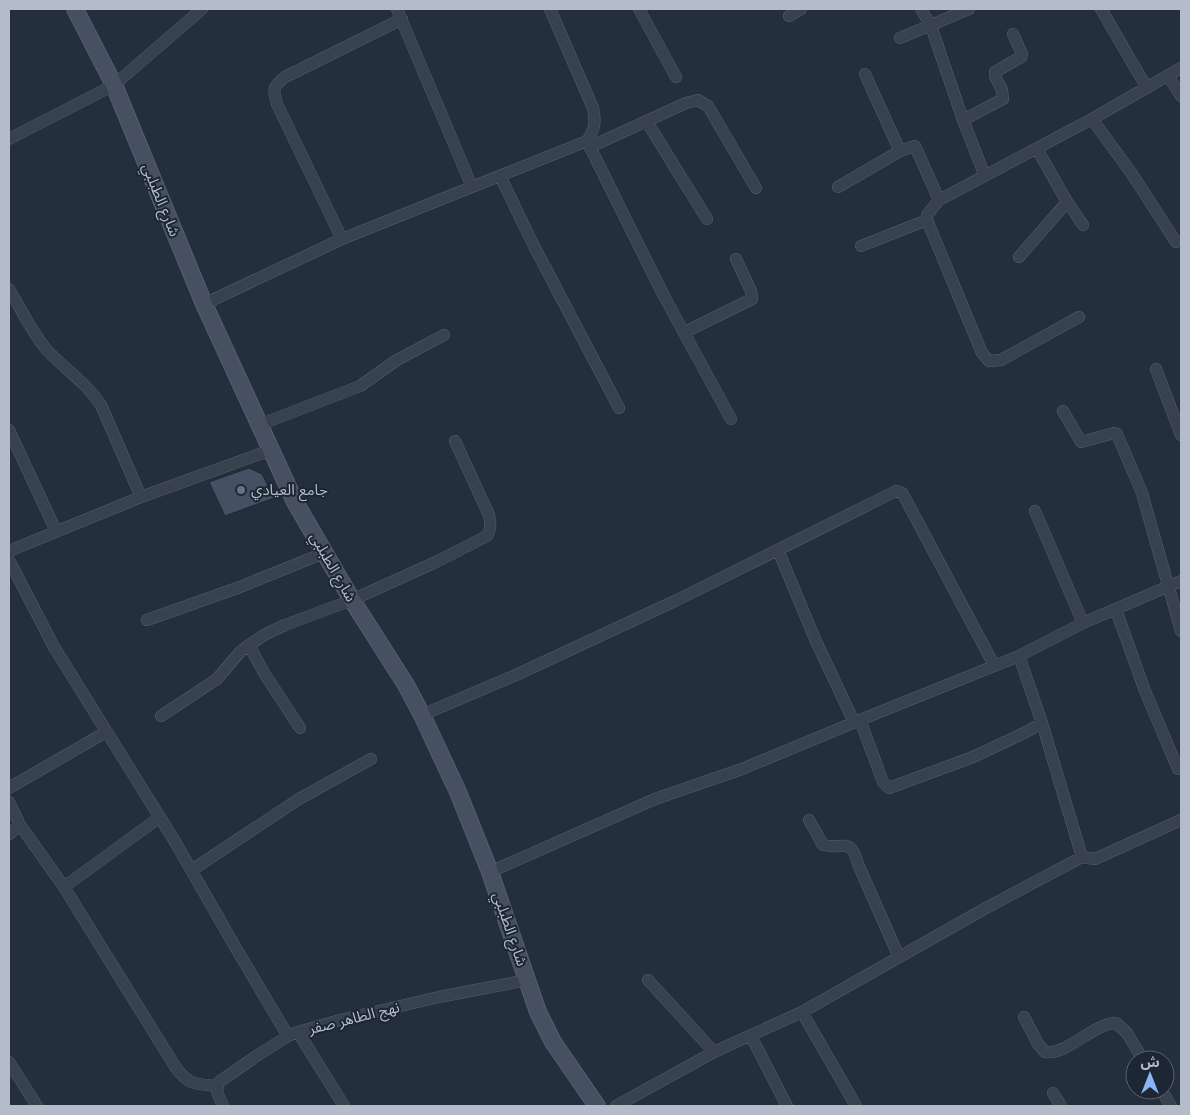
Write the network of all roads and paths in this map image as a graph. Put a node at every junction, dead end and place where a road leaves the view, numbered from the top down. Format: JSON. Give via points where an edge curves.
{"nodes":[{"id":1,"x":202,"y":9,"type":"edge"},
{"id":2,"x":550,"y":9,"type":"edge"},
{"id":3,"x":639,"y":9,"type":"edge"},
{"id":4,"x":801,"y":9,"type":"edge"},
{"id":5,"x":921,"y":9,"type":"edge"},
{"id":6,"x":969,"y":9,"type":"edge"},
{"id":7,"x":1101,"y":9,"type":"edge"},
{"id":8,"x":76,"y":12,"type":"edge"},
{"id":9,"x":399,"y":14,"type":"edge"},
{"id":10,"x":789,"y":16,"type":"dead end"},
{"id":11,"x":931,"y":26,"type":"junction"},
{"id":12,"x":1013,"y":34,"type":"dead end"},
{"id":13,"x":900,"y":38,"type":"dead end"},
{"id":14,"x":1181,"y":68,"type":"edge"},
{"id":15,"x":865,"y":74,"type":"dead end"},
{"id":16,"x":1168,"y":76,"type":"junction"},
{"id":17,"x":676,"y":77,"type":"dead end"},
{"id":18,"x":114,"y":85,"type":"junction"},
{"id":19,"x":1147,"y":88,"type":"junction"},
{"id":20,"x":1181,"y":96,"type":"edge"},
{"id":21,"x":1092,"y":119,"type":"junction"},
{"id":22,"x":963,"y":120,"type":"junction"},
{"id":23,"x":647,"y":122,"type":"junction"},
{"id":24,"x":9,"y":139,"type":"edge"},
{"id":25,"x":589,"y":144,"type":"junction"},
{"id":26,"x":1036,"y":149,"type":"junction"},
{"id":27,"x":900,"y":152,"type":"junction"},
{"id":28,"x":500,"y":176,"type":"junction"},
{"id":29,"x":985,"y":176,"type":"junction"},
{"id":30,"x":472,"y":187,"type":"junction"},
{"id":31,"x":838,"y":187,"type":"dead end"},
{"id":32,"x":756,"y":188,"type":"dead end"},
{"id":33,"x":939,"y":200,"type":"junction"},
{"id":34,"x":1067,"y":202,"type":"junction"},
{"id":35,"x":707,"y":219,"type":"dead end"},
{"id":36,"x":927,"y":220,"type":"junction"},
{"id":37,"x":1083,"y":225,"type":"dead end"},
{"id":38,"x":342,"y":239,"type":"junction"},
{"id":39,"x":1176,"y":242,"type":"dead end"},
{"id":40,"x":861,"y":246,"type":"dead end"},
{"id":41,"x":1019,"y":257,"type":"dead end"},
{"id":42,"x":736,"y":259,"type":"dead end"},
{"id":43,"x":9,"y":289,"type":"edge"},
{"id":44,"x":204,"y":304,"type":"junction"},
{"id":45,"x":1079,"y":317,"type":"dead end"},
{"id":46,"x":685,"y":332,"type":"junction"},
{"id":47,"x":444,"y":335,"type":"dead end"},
{"id":48,"x":1156,"y":369,"type":"dead end"},
{"id":49,"x":618,"y":408,"type":"dead end"},
{"id":50,"x":1062,"y":411,"type":"dead end"},
{"id":51,"x":1178,"y":415,"type":"edge"},
{"id":52,"x":731,"y":419,"type":"dead end"},
{"id":53,"x":259,"y":426,"type":"junction"},
{"id":54,"x":9,"y":430,"type":"edge"},
{"id":55,"x":1181,"y":435,"type":"edge"},
{"id":56,"x":455,"y":441,"type":"dead end"},
{"id":57,"x":271,"y":450,"type":"junction"},
{"id":58,"x":141,"y":498,"type":"junction"},
{"id":59,"x":1035,"y":511,"type":"dead end"},
{"id":60,"x":56,"y":531,"type":"junction"},
{"id":61,"x":778,"y":550,"type":"junction"},
{"id":62,"x":9,"y":552,"type":"edge"},
{"id":63,"x":324,"y":553,"type":"junction"},
{"id":64,"x":9,"y":560,"type":"edge"},
{"id":65,"x":1181,"y":581,"type":"edge"},
{"id":66,"x":1169,"y":586,"type":"junction"},
{"id":67,"x":352,"y":600,"type":"junction"},
{"id":68,"x":1116,"y":610,"type":"junction"},
{"id":69,"x":147,"y":620,"type":"dead end"},
{"id":70,"x":1083,"y":623,"type":"junction"},
{"id":71,"x":1181,"y":630,"type":"edge"},
{"id":72,"x":249,"y":645,"type":"junction"},
{"id":73,"x":1019,"y":656,"type":"junction"},
{"id":74,"x":994,"y":666,"type":"junction"},
{"id":75,"x":161,"y":716,"type":"dead end"},
{"id":76,"x":422,"y":716,"type":"junction"},
{"id":77,"x":857,"y":721,"type":"junction"},
{"id":78,"x":1042,"y":723,"type":"junction"},
{"id":79,"x":300,"y":728,"type":"dead end"},
{"id":80,"x":106,"y":732,"type":"junction"},
{"id":81,"x":371,"y":759,"type":"dead end"},
{"id":82,"x":1178,"y":769,"type":"dead end"},
{"id":83,"x":9,"y":788,"type":"edge"},
{"id":84,"x":9,"y":802,"type":"edge"},
{"id":85,"x":160,"y":817,"type":"junction"},
{"id":86,"x":809,"y":820,"type":"dead end"},
{"id":87,"x":1181,"y":820,"type":"edge"},
{"id":88,"x":20,"y":824,"type":"junction"},
{"id":89,"x":9,"y":834,"type":"edge"},
{"id":90,"x":1082,"y":857,"type":"junction"},
{"id":91,"x":192,"y":870,"type":"junction"},
{"id":92,"x":490,"y":872,"type":"junction"},
{"id":93,"x":64,"y":887,"type":"junction"},
{"id":94,"x":899,"y":957,"type":"junction"},
{"id":95,"x":527,"y":980,"type":"junction"},
{"id":96,"x":648,"y":980,"type":"dead end"},
{"id":97,"x":802,"y":1012,"type":"junction"},
{"id":98,"x":1024,"y":1017,"type":"dead end"},
{"id":99,"x":293,"y":1034,"type":"junction"},
{"id":100,"x":751,"y":1036,"type":"junction"},
{"id":101,"x":1137,"y":1050,"type":"edge"},
{"id":102,"x":714,"y":1052,"type":"junction"},
{"id":103,"x":9,"y":1062,"type":"edge"},
{"id":104,"x":218,"y":1086,"type":"junction"},
{"id":105,"x":1053,"y":1093,"type":"dead end"},
{"id":106,"x":37,"y":1106,"type":"edge"},
{"id":107,"x":223,"y":1106,"type":"edge"},
{"id":108,"x":344,"y":1106,"type":"edge"},
{"id":109,"x":597,"y":1106,"type":"edge"},
{"id":110,"x":616,"y":1106,"type":"edge"},
{"id":111,"x":787,"y":1106,"type":"edge"},
{"id":112,"x":856,"y":1106,"type":"edge"},
{"id":113,"x":1061,"y":1106,"type":"edge"}],
"edges":[{"from":1,"to":18,"type":"street"},
{"from":2,"to":25,"type":"street","via":[[593,108],[594,131]]},
{"from":3,"to":17,"type":"street"},
{"from":4,"to":10,"type":"street"},
{"from":5,"to":11,"type":"street"},
{"from":6,"to":11,"type":"street"},
{"from":7,"to":19,"type":"street"},
{"from":8,"to":18,"type":"street","name":"شارع الطبلبي"},
{"from":9,"to":30,"type":"street"},
{"from":9,"to":38,"type":"street","via":[[285,77],[274,90],[277,104]]},
{"from":11,"to":13,"type":"street"},
{"from":11,"to":22,"type":"street"},
{"from":12,"to":22,"type":"street","via":[[1022,54],[994,76],[1003,99]]},
{"from":14,"to":16,"type":"street"},
{"from":15,"to":27,"type":"street"},
{"from":16,"to":19,"type":"street"},
{"from":16,"to":20,"type":"street"},
{"from":18,"to":24,"type":"street"},
{"from":18,"to":44,"type":"street","name":"شارع الطبلبي"},
{"from":19,"to":21,"type":"street"},
{"from":21,"to":26,"type":"street"},
{"from":21,"to":39,"type":"street"},
{"from":22,"to":29,"type":"street"},
{"from":23,"to":25,"type":"street"},
{"from":23,"to":32,"type":"street","via":[[686,103],[702,101]]},
{"from":23,"to":35,"type":"street"},
{"from":25,"to":28,"type":"street"},
{"from":25,"to":46,"type":"street"},
{"from":26,"to":29,"type":"street"},
{"from":26,"to":34,"type":"street"},
{"from":27,"to":31,"type":"street"},
{"from":27,"to":33,"type":"street","via":[[916,147]]},
{"from":28,"to":30,"type":"street"},
{"from":28,"to":49,"type":"street"},
{"from":29,"to":33,"type":"street"},
{"from":30,"to":38,"type":"street"},
{"from":33,"to":36,"type":"street","via":[[927,215]]},
{"from":34,"to":37,"type":"street"},
{"from":34,"to":41,"type":"street"},
{"from":36,"to":40,"type":"street"},
{"from":36,"to":45,"type":"street","via":[[982,354],[989,361],[1001,360]]},
{"from":38,"to":44,"type":"street"},
{"from":42,"to":46,"type":"street","via":[[752,299]]},
{"from":43,"to":58,"type":"street","via":[[46,349],[78,377],[101,405]]},
{"from":44,"to":53,"type":"street","name":"شارع الطبلبي"},
{"from":46,"to":52,"type":"street"},
{"from":47,"to":53,"type":"street","via":[[397,360],[360,386]]},
{"from":48,"to":51,"type":"street"},
{"from":50,"to":66,"type":"street","via":[[1081,442],[1117,434],[1142,492]]},
{"from":51,"to":55,"type":"street"},
{"from":53,"to":57,"type":"street","name":"شارع الطبلبي"},
{"from":54,"to":60,"type":"street"},
{"from":56,"to":67,"type":"street","via":[[489,515],[491,523],[487,536]]},
{"from":57,"to":58,"type":"street"},
{"from":57,"to":63,"type":"street","name":"شارع الطبلبي"},
{"from":58,"to":60,"type":"street"},
{"from":59,"to":70,"type":"street"},
{"from":60,"to":62,"type":"street"},
{"from":61,"to":74,"type":"street","via":[[892,492],[902,493]]},
{"from":61,"to":76,"type":"street","via":[[677,600]]},
{"from":61,"to":77,"type":"street","via":[[815,640]]},
{"from":63,"to":67,"type":"street","name":"شارع الطبلبي"},
{"from":63,"to":69,"type":"street"},
{"from":64,"to":80,"type":"street","via":[[54,647]]},
{"from":65,"to":66,"type":"street"},
{"from":66,"to":68,"type":"street"},
{"from":66,"to":71,"type":"street"},
{"from":67,"to":72,"type":"street","via":[[285,625]]},
{"from":67,"to":76,"type":"street","name":"شارع الطبلبي"},
{"from":68,"to":70,"type":"street"},
{"from":68,"to":82,"type":"street"},
{"from":70,"to":73,"type":"street"},
{"from":72,"to":75,"type":"street","via":[[218,679]]},
{"from":72,"to":79,"type":"street"},
{"from":73,"to":74,"type":"street"},
{"from":73,"to":78,"type":"street"},
{"from":74,"to":77,"type":"street"},
{"from":76,"to":92,"type":"street","name":"شارع الطبلبي","via":[[451,776]]},
{"from":77,"to":78,"type":"street","via":[[883,782],[889,788],[972,757]]},
{"from":77,"to":92,"type":"street","via":[[742,769],[655,800]]},
{"from":78,"to":90,"type":"street"},
{"from":80,"to":83,"type":"street"},
{"from":80,"to":85,"type":"street"},
{"from":81,"to":91,"type":"street","via":[[300,800]]},
{"from":84,"to":88,"type":"street"},
{"from":85,"to":91,"type":"street"},
{"from":85,"to":93,"type":"street"},
{"from":86,"to":94,"type":"street","via":[[823,844],[849,846],[854,850]]},
{"from":87,"to":90,"type":"street","via":[[1095,859]]},
{"from":88,"to":89,"type":"street"},
{"from":88,"to":93,"type":"street"},
{"from":90,"to":94,"type":"street"},
{"from":91,"to":99,"type":"street","via":[[237,950]]},
{"from":92,"to":95,"type":"street","name":"شارع الطبلبي"},
{"from":93,"to":104,"type":"street","via":[[184,1078],[198,1084]]},
{"from":94,"to":97,"type":"street"},
{"from":95,"to":99,"type":"street","name":"نهج الطاهر صفر","via":[[439,997]]},
{"from":95,"to":109,"type":"street","name":"شارع الطبلبي","via":[[553,1042]]},
{"from":96,"to":102,"type":"street"},
{"from":97,"to":100,"type":"street"},
{"from":97,"to":112,"type":"street"},
{"from":98,"to":101,"type":"street","via":[[1045,1052],[1056,1052],[1111,1023],[1116,1023],[1127,1033]]},
{"from":99,"to":104,"type":"street","name":"نهج الطاهر صفر","via":[[224,1078]]},
{"from":99,"to":108,"type":"street"},
{"from":100,"to":102,"type":"street"},
{"from":100,"to":111,"type":"street"},
{"from":102,"to":110,"type":"street"},
{"from":103,"to":106,"type":"street"},
{"from":104,"to":107,"type":"street"},
{"from":105,"to":113,"type":"street"}]}
